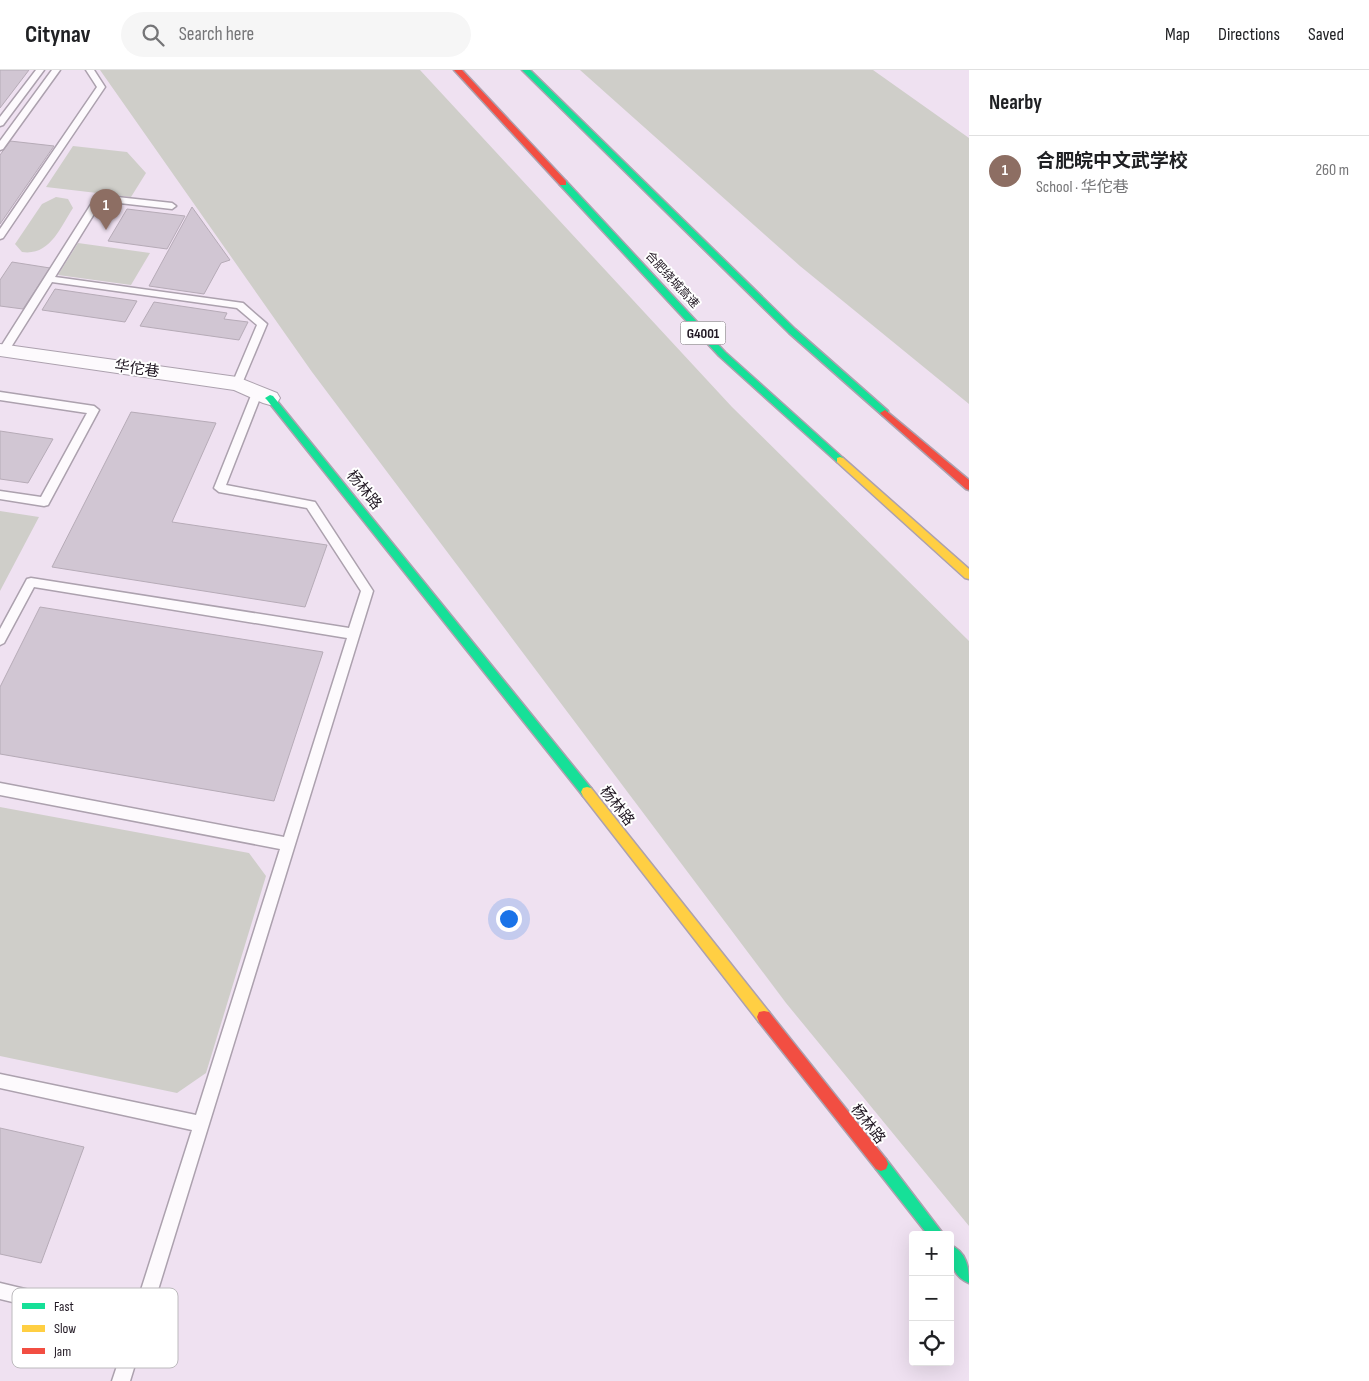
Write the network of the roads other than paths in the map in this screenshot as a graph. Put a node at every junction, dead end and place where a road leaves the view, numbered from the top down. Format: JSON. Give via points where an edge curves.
{"nodes":[{"id":1,"x":40,"y":70,"type":"edge"},
{"id":2,"x":56,"y":70,"type":"edge"},
{"id":3,"x":90,"y":70,"type":"edge"},
{"id":4,"x":458,"y":70,"type":"edge"},
{"id":5,"x":526,"y":70,"type":"edge"},
{"id":6,"x":0,"y":123,"type":"edge"},
{"id":7,"x":0,"y":146,"type":"edge"},
{"id":8,"x":172,"y":206,"type":"dead end"},
{"id":9,"x":0,"y":236,"type":"edge"},
{"id":10,"x":49,"y":278,"type":"junction"},
{"id":11,"x":2,"y":350,"type":"edge"},
{"id":12,"x":237,"y":384,"type":"junction"},
{"id":13,"x":0,"y":396,"type":"edge"},
{"id":14,"x":264,"y":396,"type":"junction"},
{"id":15,"x":969,"y":486,"type":"edge"},
{"id":16,"x":0,"y":495,"type":"edge"},
{"id":17,"x":969,"y":575,"type":"edge"},
{"id":18,"x":354,"y":634,"type":"junction"},
{"id":19,"x":0,"y":640,"type":"edge"},
{"id":20,"x":0,"y":789,"type":"edge"},
{"id":21,"x":288,"y":844,"type":"junction"},
{"id":22,"x":0,"y":1081,"type":"edge"},
{"id":23,"x":201,"y":1124,"type":"junction"},
{"id":24,"x":934,"y":1231,"type":"edge"},
{"id":25,"x":954,"y":1257,"type":"edge"},
{"id":26,"x":969,"y":1276,"type":"edge"},
{"id":27,"x":149,"y":1288,"type":"edge"},
{"id":28,"x":125,"y":1368,"type":"edge"},
{"id":29,"x":121,"y":1381,"type":"edge"}],
"edges":[{"from":1,"to":6,"type":"lane"},
{"from":2,"to":7,"type":"lane"},
{"from":3,"to":9,"type":"lane","via":[[101,87]]},
{"from":4,"to":17,"type":"main road","name":"合肥绕城高速","number":"G4001","via":[[722,354]]},
{"from":5,"to":15,"type":"main road","via":[[792,331]]},
{"from":8,"to":10,"type":"lane","via":[[99,198]]},
{"from":10,"to":11,"type":"lane"},
{"from":10,"to":12,"type":"lane","via":[[240,304],[262,324]]},
{"from":11,"to":12,"type":"street","name":"华佗巷"},
{"from":12,"to":14,"type":"street","name":"华佗巷"},
{"from":13,"to":16,"type":"lane","via":[[94,410],[44,502]]},
{"from":14,"to":18,"type":"lane","via":[[219,488],[311,505],[367,592]]},
{"from":14,"to":24,"type":"main road","name":"杨林路","via":[[546,740]]},
{"from":18,"to":19,"type":"lane","via":[[31,582]]},
{"from":18,"to":21,"type":"lane"},
{"from":20,"to":21,"type":"lane"},
{"from":21,"to":23,"type":"lane"},
{"from":22,"to":23,"type":"lane"},
{"from":23,"to":27,"type":"lane"},
{"from":25,"to":26,"type":"main road"},
{"from":28,"to":29,"type":"lane"}]}
